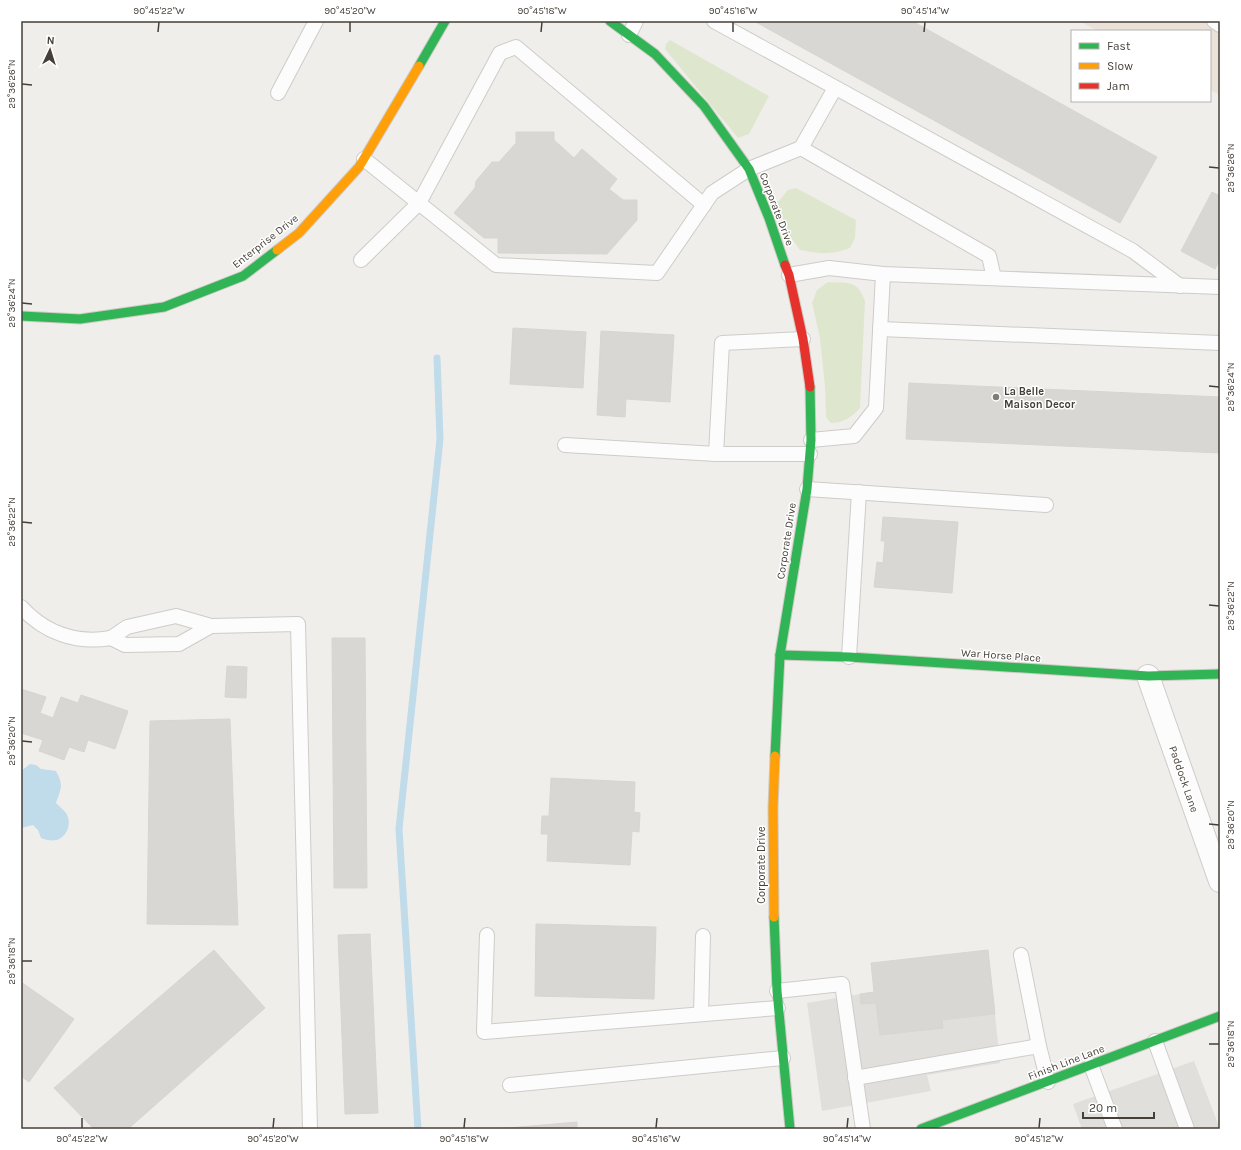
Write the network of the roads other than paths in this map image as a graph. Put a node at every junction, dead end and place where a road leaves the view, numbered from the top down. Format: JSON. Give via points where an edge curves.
{"nodes":[{"id":1,"x":316,"y":21,"type":"edge"},
{"id":2,"x":445,"y":21,"type":"edge"},
{"id":3,"x":610,"y":21,"type":"edge"},
{"id":4,"x":636,"y":21,"type":"edge"},
{"id":5,"x":714,"y":21,"type":"edge"},
{"id":6,"x":1214,"y":21,"type":"edge"},
{"id":7,"x":1220,"y":25,"type":"edge"},
{"id":8,"x":629,"y":35,"type":"junction"},
{"id":9,"x":835,"y":88,"type":"junction"},
{"id":10,"x":278,"y":93,"type":"dead end"},
{"id":11,"x":801,"y":148,"type":"junction"},
{"id":12,"x":364,"y":159,"type":"junction"},
{"id":13,"x":749,"y":169,"type":"junction"},
{"id":14,"x":419,"y":203,"type":"junction"},
{"id":15,"x":704,"y":204,"type":"junction"},
{"id":16,"x":361,"y":260,"type":"dead end"},
{"id":17,"x":883,"y":274,"type":"junction"},
{"id":18,"x":789,"y":275,"type":"junction"},
{"id":19,"x":994,"y":278,"type":"junction"},
{"id":20,"x":1180,"y":286,"type":"junction"},
{"id":21,"x":1219,"y":289,"type":"edge"},
{"id":22,"x":21,"y":316,"type":"edge"},
{"id":23,"x":880,"y":329,"type":"junction"},
{"id":24,"x":803,"y":339,"type":"junction"},
{"id":25,"x":1220,"y":343,"type":"edge"},
{"id":26,"x":565,"y":445,"type":"dead end"},
{"id":27,"x":810,"y":447,"type":"junction"},
{"id":28,"x":716,"y":454,"type":"junction"},
{"id":29,"x":807,"y":488,"type":"junction"},
{"id":30,"x":859,"y":492,"type":"junction"},
{"id":31,"x":1046,"y":504,"type":"dead end"},
{"id":32,"x":21,"y":607,"type":"edge"},
{"id":33,"x":211,"y":626,"type":"junction"},
{"id":34,"x":111,"y":638,"type":"junction"},
{"id":35,"x":780,"y":656,"type":"junction"},
{"id":36,"x":849,"y":657,"type":"junction"},
{"id":37,"x":1220,"y":674,"type":"edge"},
{"id":38,"x":1148,"y":676,"type":"junction"},
{"id":39,"x":1220,"y":881,"type":"edge"},
{"id":40,"x":487,"y":935,"type":"dead end"},
{"id":41,"x":703,"y":936,"type":"dead end"},
{"id":42,"x":1021,"y":955,"type":"dead end"},
{"id":43,"x":777,"y":991,"type":"junction"},
{"id":44,"x":778,"y":1008,"type":"junction"},
{"id":45,"x":701,"y":1014,"type":"junction"},
{"id":46,"x":1220,"y":1016,"type":"edge"},
{"id":47,"x":1155,"y":1040,"type":"junction"},
{"id":48,"x":1039,"y":1046,"type":"junction"},
{"id":49,"x":783,"y":1058,"type":"junction"},
{"id":50,"x":1091,"y":1065,"type":"junction"},
{"id":51,"x":855,"y":1078,"type":"junction"},
{"id":52,"x":1048,"y":1082,"type":"junction"},
{"id":53,"x":510,"y":1085,"type":"dead end"},
{"id":54,"x":310,"y":1129,"type":"edge"},
{"id":55,"x":790,"y":1129,"type":"edge"},
{"id":56,"x":863,"y":1129,"type":"edge"},
{"id":57,"x":921,"y":1129,"type":"edge"},
{"id":58,"x":1114,"y":1129,"type":"edge"},
{"id":59,"x":1188,"y":1129,"type":"edge"}],
"edges":[{"from":1,"to":10,"type":"lane"},
{"from":2,"to":12,"type":"street","name":"Enterprise Drive"},
{"from":3,"to":8,"type":"street","name":"Corporate Drive"},
{"from":4,"to":8,"type":"lane"},
{"from":5,"to":9,"type":"lane"},
{"from":6,"to":7,"type":"lane"},
{"from":8,"to":13,"type":"street","name":"Corporate Drive","via":[[655,54],[704,106]]},
{"from":9,"to":11,"type":"lane"},
{"from":9,"to":20,"type":"lane","via":[[1133,251]]},
{"from":11,"to":13,"type":"lane"},
{"from":11,"to":19,"type":"lane","via":[[989,256]]},
{"from":12,"to":14,"type":"lane"},
{"from":12,"to":22,"type":"street","name":"Enterprise Drive","via":[[299,233],[243,276],[164,307],[80,319]]},
{"from":13,"to":15,"type":"lane","via":[[712,193]]},
{"from":13,"to":18,"type":"street","name":"Corporate Drive"},
{"from":14,"to":15,"type":"lane","via":[[496,265],[657,273]]},
{"from":14,"to":15,"type":"lane","via":[[500,53],[516,47]]},
{"from":14,"to":16,"type":"lane"},
{"from":17,"to":18,"type":"lane","via":[[829,268]]},
{"from":17,"to":19,"type":"lane"},
{"from":17,"to":23,"type":"lane"},
{"from":18,"to":24,"type":"street","name":"Corporate Drive"},
{"from":19,"to":20,"type":"lane"},
{"from":20,"to":21,"type":"lane"},
{"from":23,"to":25,"type":"lane"},
{"from":23,"to":27,"type":"lane","via":[[876,408],[854,436]]},
{"from":24,"to":27,"type":"street","name":"Corporate Drive","via":[[811,392]]},
{"from":24,"to":28,"type":"lane","via":[[722,343]]},
{"from":26,"to":28,"type":"lane"},
{"from":27,"to":28,"type":"lane"},
{"from":27,"to":29,"type":"street","name":"Corporate Drive"},
{"from":29,"to":30,"type":"lane"},
{"from":29,"to":35,"type":"street","name":"Corporate Drive"},
{"from":30,"to":31,"type":"lane"},
{"from":30,"to":36,"type":"lane"},
{"from":32,"to":34,"type":"lane","via":[[44,627],[63,635],[85,640]]},
{"from":33,"to":34,"type":"lane","via":[[176,616],[127,627]]},
{"from":33,"to":34,"type":"lane","via":[[179,644],[125,645]]},
{"from":33,"to":54,"type":"lane","via":[[298,624]]},
{"from":35,"to":36,"type":"street","name":"War Horse Place"},
{"from":35,"to":43,"type":"street","name":"Corporate Drive","via":[[773,808]]},
{"from":36,"to":38,"type":"street","name":"War Horse Place"},
{"from":37,"to":38,"type":"street","name":"War Horse Place"},
{"from":38,"to":39,"type":"street","name":"Paddock Lane"},
{"from":40,"to":45,"type":"lane","via":[[484,1032]]},
{"from":41,"to":45,"type":"lane"},
{"from":42,"to":48,"type":"lane"},
{"from":43,"to":44,"type":"street","name":"Corporate Drive"},
{"from":43,"to":51,"type":"lane","via":[[842,984]]},
{"from":44,"to":45,"type":"lane"},
{"from":44,"to":49,"type":"street","name":"Corporate Drive"},
{"from":46,"to":47,"type":"street","name":"Finish Line Lane"},
{"from":47,"to":50,"type":"street","name":"Finish Line Lane"},
{"from":47,"to":59,"type":"lane"},
{"from":48,"to":51,"type":"lane"},
{"from":48,"to":52,"type":"lane"},
{"from":49,"to":53,"type":"lane"},
{"from":49,"to":55,"type":"street","name":"Corporate Drive"},
{"from":50,"to":52,"type":"street","name":"Finish Line Lane"},
{"from":50,"to":58,"type":"lane"},
{"from":51,"to":56,"type":"lane"},
{"from":52,"to":57,"type":"street","name":"Finish Line Lane"}]}
